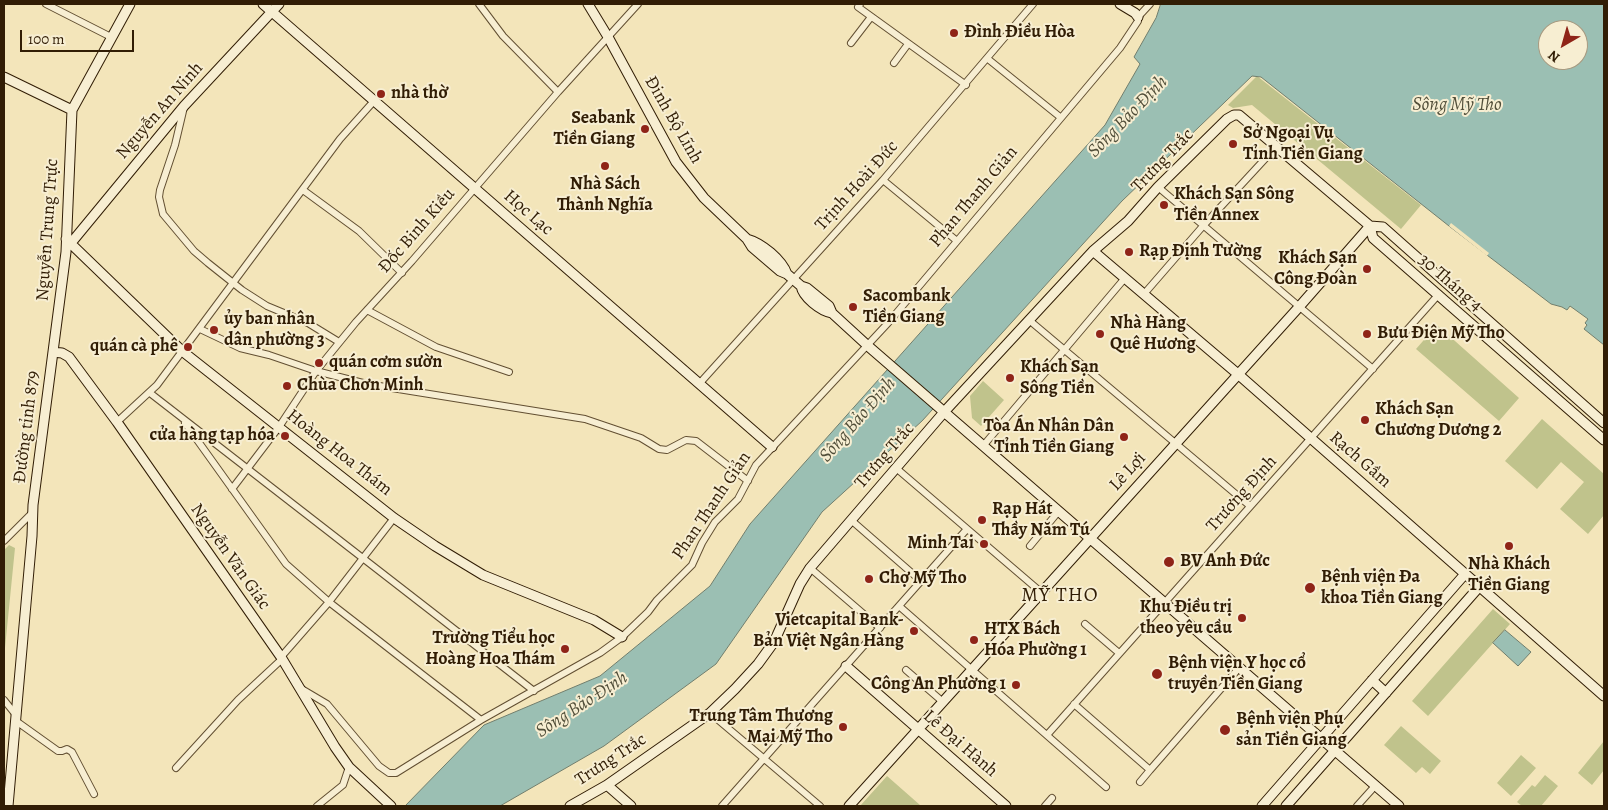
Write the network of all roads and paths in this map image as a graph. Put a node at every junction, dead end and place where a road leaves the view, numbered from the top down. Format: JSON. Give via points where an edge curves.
{"nodes":[{"id":1,"x":46,"y":4,"type":"edge"},
{"id":2,"x":130,"y":4,"type":"edge"},
{"id":3,"x":263,"y":4,"type":"edge"},
{"id":4,"x":279,"y":4,"type":"edge"},
{"id":5,"x":479,"y":4,"type":"edge"},
{"id":6,"x":588,"y":4,"type":"edge"},
{"id":7,"x":638,"y":4,"type":"edge"},
{"id":8,"x":860,"y":4,"type":"edge"},
{"id":9,"x":1033,"y":4,"type":"edge"},
{"id":10,"x":1120,"y":4,"type":"edge"},
{"id":11,"x":1150,"y":4,"type":"edge"},
{"id":12,"x":272,"y":11,"type":"junction"},
{"id":13,"x":871,"y":17,"type":"junction"},
{"id":14,"x":1138,"y":17,"type":"junction"},
{"id":15,"x":111,"y":37,"type":"junction"},
{"id":16,"x":608,"y":37,"type":"junction"},
{"id":17,"x":851,"y":43,"type":"dead end"},
{"id":18,"x":908,"y":44,"type":"junction"},
{"id":19,"x":988,"y":59,"type":"junction"},
{"id":20,"x":894,"y":63,"type":"dead end"},
{"id":21,"x":4,"y":77,"type":"edge"},
{"id":22,"x":966,"y":85,"type":"junction"},
{"id":23,"x":558,"y":92,"type":"junction"},
{"id":24,"x":374,"y":101,"type":"junction"},
{"id":25,"x":184,"y":106,"type":"junction"},
{"id":26,"x":72,"y":110,"type":"junction"},
{"id":27,"x":1060,"y":117,"type":"junction"},
{"id":28,"x":1227,"y":119,"type":"joint"},
{"id":29,"x":1276,"y":147,"type":"junction"},
{"id":30,"x":883,"y":180,"type":"junction"},
{"id":31,"x":1158,"y":187,"type":"junction"},
{"id":32,"x":474,"y":188,"type":"junction"},
{"id":33,"x":303,"y":190,"type":"junction"},
{"id":34,"x":1203,"y":226,"type":"junction"},
{"id":35,"x":1370,"y":226,"type":"junction"},
{"id":36,"x":68,"y":241,"type":"junction"},
{"id":37,"x":956,"y":241,"type":"junction"},
{"id":38,"x":1093,"y":251,"type":"junction"},
{"id":39,"x":402,"y":273,"type":"junction"},
{"id":40,"x":1125,"y":278,"type":"junction"},
{"id":41,"x":794,"y":280,"type":"junction"},
{"id":42,"x":234,"y":284,"type":"junction"},
{"id":43,"x":1447,"y":284,"type":"junction"},
{"id":44,"x":1144,"y":294,"type":"junction"},
{"id":45,"x":1438,"y":294,"type":"junction"},
{"id":46,"x":1299,"y":307,"type":"junction"},
{"id":47,"x":367,"y":310,"type":"junction"},
{"id":48,"x":1029,"y":320,"type":"junction"},
{"id":49,"x":200,"y":328,"type":"junction"},
{"id":50,"x":339,"y":342,"type":"junction"},
{"id":51,"x":868,"y":346,"type":"junction"},
{"id":52,"x":1065,"y":349,"type":"junction"},
{"id":53,"x":53,"y":352,"type":"junction"},
{"id":54,"x":182,"y":352,"type":"junction"},
{"id":55,"x":1373,"y":369,"type":"junction"},
{"id":56,"x":316,"y":371,"type":"junction"},
{"id":57,"x":508,"y":372,"type":"dead end"},
{"id":58,"x":1238,"y":375,"type":"junction"},
{"id":59,"x":699,"y":384,"type":"junction"},
{"id":60,"x":1560,"y":384,"type":"junction"},
{"id":61,"x":150,"y":393,"type":"junction"},
{"id":62,"x":1552,"y":393,"type":"junction"},
{"id":63,"x":942,"y":409,"type":"junction"},
{"id":64,"x":180,"y":416,"type":"junction"},
{"id":65,"x":117,"y":422,"type":"junction"},
{"id":66,"x":1604,"y":423,"type":"edge"},
{"id":67,"x":279,"y":427,"type":"junction"},
{"id":68,"x":1311,"y":438,"type":"junction"},
{"id":69,"x":1604,"y":440,"type":"edge"},
{"id":70,"x":1176,"y":444,"type":"junction"},
{"id":71,"x":983,"y":446,"type":"junction"},
{"id":72,"x":772,"y":447,"type":"junction"},
{"id":73,"x":896,"y":468,"type":"junction"},
{"id":74,"x":248,"y":469,"type":"junction"},
{"id":75,"x":748,"y":481,"type":"junction"},
{"id":76,"x":232,"y":489,"type":"junction"},
{"id":77,"x":1250,"y":506,"type":"junction"},
{"id":78,"x":33,"y":512,"type":"junction"},
{"id":79,"x":1058,"y":512,"type":"junction"},
{"id":80,"x":394,"y":518,"type":"junction"},
{"id":81,"x":852,"y":520,"type":"junction"},
{"id":82,"x":967,"y":529,"type":"junction"},
{"id":83,"x":1090,"y":540,"type":"junction"},
{"id":84,"x":4,"y":541,"type":"edge"},
{"id":85,"x":1030,"y":546,"type":"dead end"},
{"id":86,"x":363,"y":558,"type":"junction"},
{"id":87,"x":810,"y":568,"type":"junction"},
{"id":88,"x":1465,"y":574,"type":"junction"},
{"id":89,"x":921,"y":581,"type":"junction"},
{"id":90,"x":1480,"y":587,"type":"junction"},
{"id":91,"x":1042,"y":592,"type":"junction"},
{"id":92,"x":329,"y":602,"type":"junction"},
{"id":93,"x":1164,"y":603,"type":"junction"},
{"id":94,"x":899,"y":606,"type":"junction"},
{"id":95,"x":1085,"y":624,"type":"dead end"},
{"id":96,"x":880,"y":628,"type":"junction"},
{"id":97,"x":622,"y":637,"type":"junction"},
{"id":98,"x":1119,"y":653,"type":"junction"},
{"id":99,"x":281,"y":659,"type":"junction"},
{"id":100,"x":846,"y":666,"type":"junction"},
{"id":101,"x":1239,"y":668,"type":"junction"},
{"id":102,"x":906,"y":670,"type":"dead end"},
{"id":103,"x":972,"y":670,"type":"junction"},
{"id":104,"x":1372,"y":680,"type":"junction"},
{"id":105,"x":297,"y":686,"type":"junction"},
{"id":106,"x":534,"y":691,"type":"junction"},
{"id":107,"x":1386,"y":693,"type":"junction"},
{"id":108,"x":1604,"y":696,"type":"edge"},
{"id":109,"x":4,"y":700,"type":"edge"},
{"id":110,"x":943,"y":702,"type":"junction"},
{"id":111,"x":1074,"y":704,"type":"junction"},
{"id":112,"x":710,"y":713,"type":"junction"},
{"id":113,"x":16,"y":718,"type":"junction"},
{"id":114,"x":481,"y":720,"type":"junction"},
{"id":115,"x":919,"y":729,"type":"junction"},
{"id":116,"x":1046,"y":735,"type":"junction"},
{"id":117,"x":1320,"y":738,"type":"junction"},
{"id":118,"x":1335,"y":751,"type":"junction"},
{"id":119,"x":763,"y":759,"type":"junction"},
{"id":120,"x":349,"y":767,"type":"junction"},
{"id":121,"x":176,"y":768,"type":"dead end"},
{"id":122,"x":1150,"y":770,"type":"junction"},
{"id":123,"x":1140,"y":782,"type":"dead end"},
{"id":124,"x":607,"y":785,"type":"junction"},
{"id":125,"x":1375,"y":786,"type":"junction"},
{"id":126,"x":1106,"y":787,"type":"dead end"},
{"id":127,"x":94,"y":794,"type":"dead end"},
{"id":128,"x":1052,"y":798,"type":"dead end"},
{"id":129,"x":8,"y":806,"type":"edge"},
{"id":130,"x":317,"y":806,"type":"edge"},
{"id":131,"x":391,"y":806,"type":"edge"},
{"id":132,"x":570,"y":806,"type":"edge"},
{"id":133,"x":631,"y":806,"type":"edge"},
{"id":134,"x":722,"y":806,"type":"edge"},
{"id":135,"x":820,"y":806,"type":"edge"},
{"id":136,"x":849,"y":806,"type":"edge"},
{"id":137,"x":1006,"y":806,"type":"edge"},
{"id":138,"x":1045,"y":806,"type":"edge"},
{"id":139,"x":1262,"y":806,"type":"edge"},
{"id":140,"x":1286,"y":806,"type":"edge"},
{"id":141,"x":1357,"y":806,"type":"edge"},
{"id":142,"x":1399,"y":806,"type":"edge"}],
"edges":[{"from":1,"to":15,"type":"street"},
{"from":2,"to":15,"type":"main road"},
{"from":3,"to":12,"type":"main road","name":"Học Lạc"},
{"from":4,"to":12,"type":"main road","name":"Nguyễn An Ninh"},
{"from":5,"to":23,"type":"street","via":[[503,36]]},
{"from":6,"to":16,"type":"main road","name":"Đinh Bộ Lĩnh"},
{"from":7,"to":16,"type":"street","name":"Đốc Binh Kiều"},
{"from":8,"to":13,"type":"street","via":[[858,7]]},
{"from":9,"to":19,"type":"street","name":"Trịnh Hoài Đức"},
{"from":10,"to":14,"type":"main road"},
{"from":11,"to":14,"type":"street","name":"Phan Thanh Giản"},
{"from":12,"to":24,"type":"main road","name":"Học Lạc"},
{"from":12,"to":25,"type":"main road","name":"Nguyễn An Ninh"},
{"from":13,"to":17,"type":"street"},
{"from":13,"to":18,"type":"street"},
{"from":14,"to":27,"type":"street","name":"Phan Thanh Giản","via":[[1134,30],[1120,48]]},
{"from":15,"to":26,"type":"main road"},
{"from":16,"to":23,"type":"street","name":"Đốc Binh Kiều"},
{"from":16,"to":41,"type":"main road","name":"Đinh Bộ Lĩnh","via":[[676,162],[704,198],[748,239],[784,266]]},
{"from":18,"to":20,"type":"street"},
{"from":18,"to":22,"type":"street"},
{"from":19,"to":22,"type":"street","name":"Trịnh Hoài Đức"},
{"from":19,"to":27,"type":"street"},
{"from":21,"to":26,"type":"main road"},
{"from":22,"to":30,"type":"street","name":"Trịnh Hoài Đức"},
{"from":23,"to":32,"type":"street","name":"Đốc Binh Kiều"},
{"from":24,"to":32,"type":"main road","name":"Học Lạc"},
{"from":24,"to":33,"type":"street","via":[[340,139]]},
{"from":25,"to":36,"type":"main road","name":"Nguyễn An Ninh"},
{"from":25,"to":42,"type":"street","via":[[160,190],[163,214],[194,251]]},
{"from":26,"to":36,"type":"main road","name":"Nguyễn Trung Trực"},
{"from":27,"to":37,"type":"street","name":"Phan Thanh Giản"},
{"from":28,"to":29,"type":"main road","name":"30 Tháng 4","via":[[1240,115]]},
{"from":28,"to":31,"type":"main road","name":"Trưng Trắc"},
{"from":29,"to":34,"type":"street"},
{"from":29,"to":35,"type":"main road","name":"30 Tháng 4"},
{"from":30,"to":37,"type":"street"},
{"from":30,"to":41,"type":"street","name":"Trịnh Hoài Đức"},
{"from":31,"to":34,"type":"street"},
{"from":31,"to":38,"type":"main road","name":"Trưng Trắc","via":[[1128,221]]},
{"from":32,"to":39,"type":"street","name":"Đốc Binh Kiều"},
{"from":32,"to":59,"type":"main road","name":"Học Lạc"},
{"from":33,"to":39,"type":"street","via":[[359,231]]},
{"from":33,"to":42,"type":"street"},
{"from":34,"to":44,"type":"street"},
{"from":34,"to":46,"type":"street"},
{"from":35,"to":43,"type":"main road","name":"30 Tháng 4","via":[[1383,227]]},
{"from":35,"to":45,"type":"main road","name":"30 Tháng 4","via":[[1373,238]]},
{"from":35,"to":46,"type":"main road","name":"Lê Lợi"},
{"from":36,"to":53,"type":"main road","name":"Nguyễn Trung Trực"},
{"from":36,"to":54,"type":"main road","name":"Hoàng Hoa Thám"},
{"from":37,"to":51,"type":"street","name":"Phan Thanh Giản"},
{"from":38,"to":40,"type":"main road","name":"Rạch Gầm"},
{"from":38,"to":48,"type":"main road","name":"Trưng Trắc"},
{"from":39,"to":47,"type":"street","name":"Đốc Binh Kiều"},
{"from":40,"to":44,"type":"main road","name":"Rạch Gầm"},
{"from":40,"to":52,"type":"street"},
{"from":41,"to":51,"type":"main road","name":"Đinh Bộ Lĩnh","via":[[829,306],[832,313]]},
{"from":41,"to":59,"type":"street","name":"Trịnh Hoài Đức"},
{"from":42,"to":49,"type":"street"},
{"from":42,"to":50,"type":"street","via":[[267,306],[308,323]]},
{"from":43,"to":45,"type":"main road"},
{"from":43,"to":60,"type":"main road","name":"30 Tháng 4"},
{"from":44,"to":58,"type":"main road","name":"Rạch Gầm"},
{"from":45,"to":55,"type":"street","name":"Trương Định"},
{"from":45,"to":62,"type":"main road","name":"30 Tháng 4"},
{"from":46,"to":55,"type":"street"},
{"from":46,"to":58,"type":"main road","name":"Lê Lợi"},
{"from":47,"to":50,"type":"street","name":"Đốc Binh Kiều"},
{"from":47,"to":57,"type":"street","via":[[436,347]]},
{"from":48,"to":52,"type":"street"},
{"from":48,"to":63,"type":"main road","name":"Trưng Trắc"},
{"from":49,"to":54,"type":"street"},
{"from":49,"to":56,"type":"street","via":[[240,348]]},
{"from":50,"to":56,"type":"street","name":"Đốc Binh Kiều"},
{"from":51,"to":63,"type":"main road","name":"Đinh Bộ Lĩnh"},
{"from":51,"to":72,"type":"street","name":"Phan Thanh Giản"},
{"from":52,"to":70,"type":"street"},
{"from":52,"to":71,"type":"street"},
{"from":53,"to":65,"type":"main road","name":"Nguyễn Văn Giác","via":[[69,357]]},
{"from":53,"to":78,"type":"main road","name":"Đường tỉnh 879"},
{"from":54,"to":61,"type":"street"},
{"from":54,"to":67,"type":"main road","name":"Hoàng Hoa Thám"},
{"from":55,"to":68,"type":"street","name":"Trương Định"},
{"from":56,"to":67,"type":"street","name":"Đốc Binh Kiều"},
{"from":56,"to":75,"type":"street","via":[[366,384],[585,419],[642,438],[659,449],[667,450],[691,440]]},
{"from":58,"to":68,"type":"main road","name":"Rạch Gầm"},
{"from":58,"to":70,"type":"main road","name":"Lê Lợi"},
{"from":59,"to":72,"type":"main road","name":"Học Lạc"},
{"from":60,"to":62,"type":"main road"},
{"from":60,"to":66,"type":"main road","name":"30 Tháng 4"},
{"from":61,"to":64,"type":"street"},
{"from":61,"to":65,"type":"street"},
{"from":62,"to":69,"type":"main road","name":"30 Tháng 4"},
{"from":63,"to":71,"type":"main road","name":"Đinh Bộ Lĩnh"},
{"from":63,"to":73,"type":"main road","name":"Trưng Trắc"},
{"from":64,"to":74,"type":"street"},
{"from":64,"to":76,"type":"street"},
{"from":65,"to":99,"type":"main road","name":"Nguyễn Văn Giác"},
{"from":67,"to":74,"type":"street","name":"Đốc Binh Kiều"},
{"from":67,"to":80,"type":"main road","name":"Hoàng Hoa Thám"},
{"from":68,"to":77,"type":"street","name":"Trương Định"},
{"from":68,"to":88,"type":"main road","name":"Rạch Gầm"},
{"from":70,"to":77,"type":"street"},
{"from":70,"to":83,"type":"main road","name":"Lê Lợi"},
{"from":71,"to":79,"type":"main road","name":"Đinh Bộ Lĩnh"},
{"from":72,"to":75,"type":"street","name":"Phan Thanh Giản","via":[[756,465]]},
{"from":73,"to":81,"type":"main road","name":"Trưng Trắc"},
{"from":73,"to":82,"type":"street"},
{"from":74,"to":76,"type":"street","name":"Đốc Binh Kiều"},
{"from":74,"to":86,"type":"street"},
{"from":75,"to":97,"type":"street","name":"Phan Thanh Giản","via":[[738,499],[715,522],[692,565]]},
{"from":76,"to":92,"type":"street","via":[[286,564]]},
{"from":77,"to":93,"type":"street","name":"Trương Định"},
{"from":78,"to":84,"type":"street"},
{"from":78,"to":113,"type":"main road","name":"Đường tỉnh 879"},
{"from":79,"to":83,"type":"main road","name":"Đinh Bộ Lĩnh"},
{"from":79,"to":85,"type":"street"},
{"from":80,"to":86,"type":"street"},
{"from":80,"to":97,"type":"main road","name":"Hoàng Hoa Thám","via":[[483,575],[594,620]]},
{"from":81,"to":87,"type":"main road","name":"Trưng Trắc"},
{"from":81,"to":89,"type":"street"},
{"from":82,"to":89,"type":"street"},
{"from":82,"to":91,"type":"street"},
{"from":83,"to":91,"type":"main road","name":"Lê Lợi"},
{"from":83,"to":93,"type":"main road","name":"Đinh Bộ Lĩnh"},
{"from":86,"to":92,"type":"street"},
{"from":86,"to":106,"type":"street"},
{"from":87,"to":96,"type":"street"},
{"from":87,"to":112,"type":"main road","name":"Trưng Trắc","via":[[774,642],[758,664]]},
{"from":88,"to":90,"type":"main road","name":"Rạch Gầm"},
{"from":88,"to":104,"type":"main road"},
{"from":89,"to":94,"type":"street"},
{"from":90,"to":107,"type":"main road"},
{"from":90,"to":108,"type":"main road","name":"Rạch Gầm"},
{"from":91,"to":103,"type":"main road","name":"Lê Lợi"},
{"from":92,"to":99,"type":"street"},
{"from":92,"to":114,"type":"street"},
{"from":93,"to":98,"type":"street","name":"Trương Định"},
{"from":93,"to":101,"type":"main road","name":"Đinh Bộ Lĩnh"},
{"from":94,"to":96,"type":"street"},
{"from":94,"to":103,"type":"street"},
{"from":95,"to":98,"type":"street"},
{"from":96,"to":100,"type":"street"},
{"from":97,"to":106,"type":"street","name":"Phan Thanh Giản"},
{"from":98,"to":111,"type":"street","name":"Trương Định"},
{"from":99,"to":105,"type":"main road","name":"Nguyễn Văn Giác"},
{"from":99,"to":121,"type":"street","via":[[238,700]]},
{"from":100,"to":115,"type":"main road","name":"Lê Đại Hành"},
{"from":100,"to":119,"type":"street"},
{"from":101,"to":117,"type":"main road","name":"Đinh Bộ Lĩnh"},
{"from":101,"to":122,"type":"street"},
{"from":102,"to":110,"type":"street"},
{"from":103,"to":110,"type":"main road","name":"Lê Lợi"},
{"from":103,"to":116,"type":"street"},
{"from":104,"to":107,"type":"main road"},
{"from":104,"to":117,"type":"main road"},
{"from":105,"to":114,"type":"street","name":"Phan Thanh Giản","via":[[328,704],[378,766],[389,773],[396,773]]},
{"from":105,"to":120,"type":"main road","name":"Nguyễn Văn Giác"},
{"from":106,"to":114,"type":"street","name":"Phan Thanh Giản"},
{"from":107,"to":118,"type":"main road"},
{"from":109,"to":113,"type":"street"},
{"from":110,"to":115,"type":"main road","name":"Lê Lợi"},
{"from":111,"to":116,"type":"street","name":"Trương Định"},
{"from":111,"to":122,"type":"street"},
{"from":112,"to":119,"type":"street"},
{"from":112,"to":124,"type":"main road","name":"Trưng Trắc"},
{"from":113,"to":127,"type":"street","via":[[58,751],[67,749],[72,752]]},
{"from":113,"to":129,"type":"main road","name":"Đường tỉnh 879"},
{"from":115,"to":136,"type":"main road","name":"Lê Lợi"},
{"from":115,"to":137,"type":"main road","name":"Lê Đại Hành"},
{"from":116,"to":126,"type":"street"},
{"from":117,"to":118,"type":"main road","name":"Đinh Bộ Lĩnh"},
{"from":117,"to":139,"type":"main road"},
{"from":118,"to":125,"type":"main road","name":"Đinh Bộ Lĩnh"},
{"from":118,"to":140,"type":"main road"},
{"from":119,"to":134,"type":"street"},
{"from":119,"to":135,"type":"street"},
{"from":120,"to":130,"type":"street","via":[[343,785]]},
{"from":120,"to":131,"type":"main road","name":"Nguyễn Văn Giác"},
{"from":122,"to":123,"type":"street"},
{"from":124,"to":132,"type":"main road","name":"Trưng Trắc"},
{"from":124,"to":133,"type":"main road"},
{"from":125,"to":141,"type":"street"},
{"from":125,"to":142,"type":"main road","name":"Đinh Bộ Lĩnh"},
{"from":128,"to":138,"type":"street"}]}
